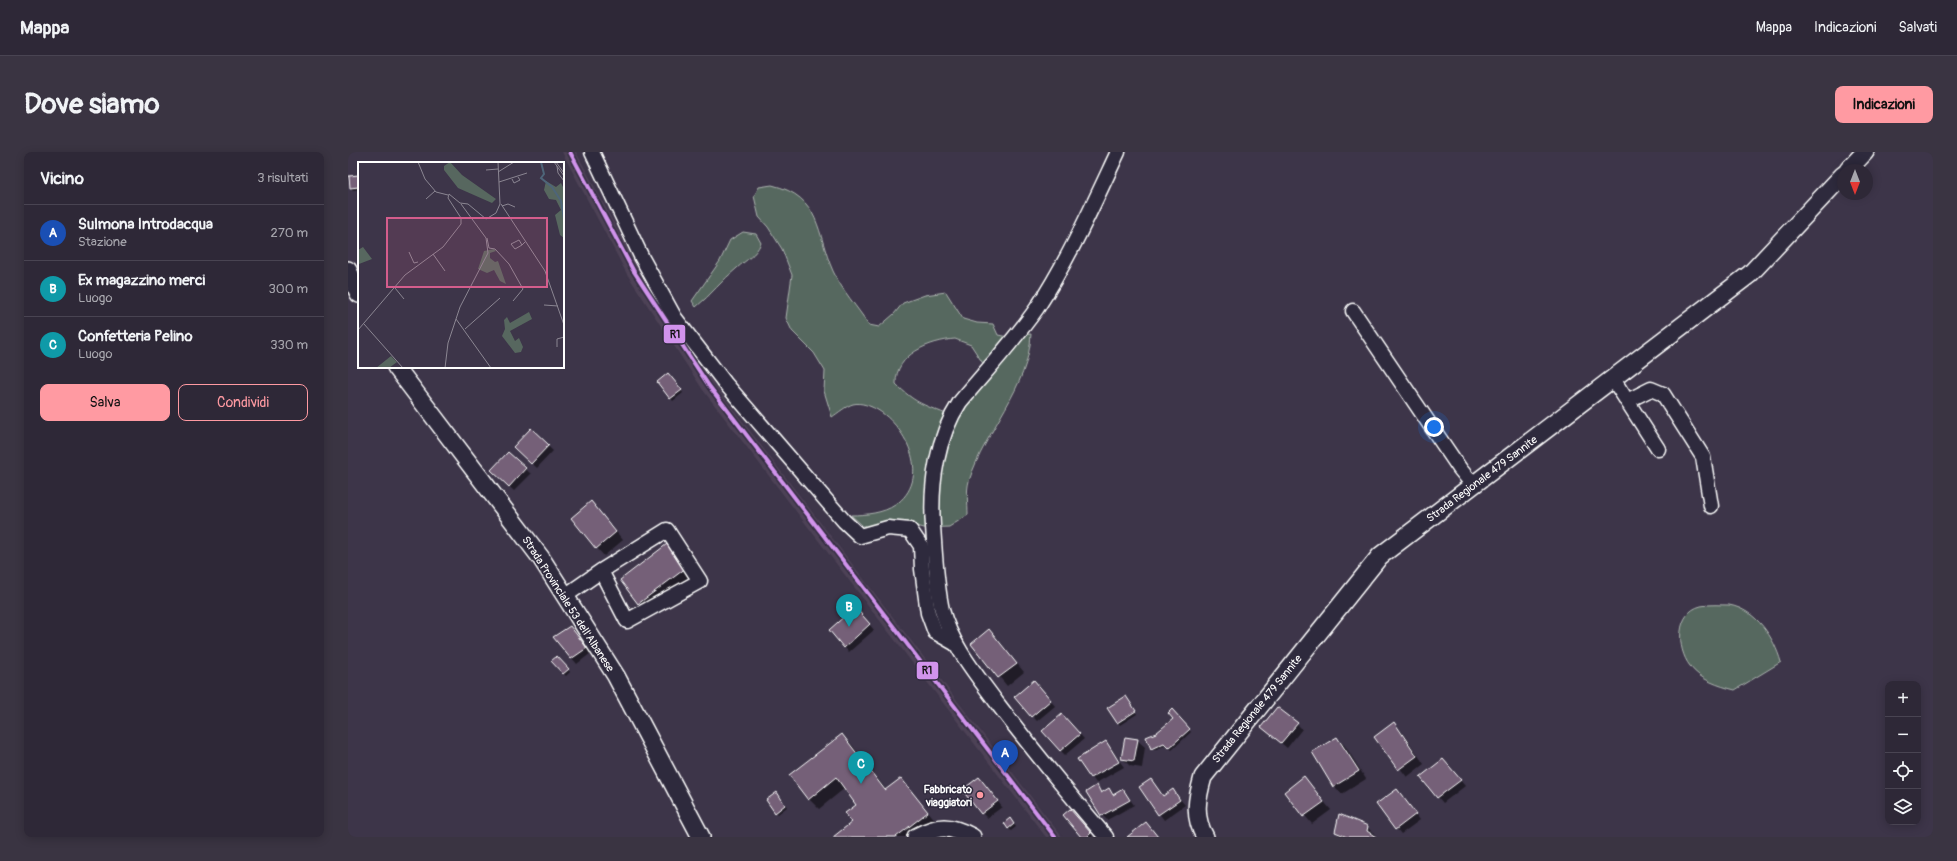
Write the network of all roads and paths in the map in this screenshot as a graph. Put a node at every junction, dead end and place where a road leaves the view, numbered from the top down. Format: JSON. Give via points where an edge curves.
{"nodes":[{"id":1,"x":592,"y":152,"type":"edge"},
{"id":2,"x":1118,"y":152,"type":"edge"},
{"id":3,"x":1837,"y":181,"type":"edge"},
{"id":4,"x":348,"y":270,"type":"edge"},
{"id":5,"x":358,"y":292,"type":"edge"},
{"id":6,"x":1353,"y":312,"type":"dead end"},
{"id":7,"x":397,"y":368,"type":"edge"},
{"id":8,"x":1613,"y":379,"type":"junction"},
{"id":9,"x":1627,"y":401,"type":"junction"},
{"id":10,"x":1658,"y":449,"type":"dead end"},
{"id":11,"x":1473,"y":485,"type":"junction"},
{"id":12,"x":1712,"y":506,"type":"dead end"},
{"id":13,"x":601,"y":571,"type":"junction"},
{"id":14,"x":565,"y":596,"type":"junction"},
{"id":15,"x":956,"y":644,"type":"junction"},
{"id":16,"x":701,"y":837,"type":"edge"},
{"id":17,"x":916,"y":837,"type":"edge"},
{"id":18,"x":972,"y":837,"type":"edge"},
{"id":19,"x":1106,"y":837,"type":"edge"},
{"id":20,"x":1205,"y":837,"type":"edge"}],
"edges":[{"from":1,"to":15,"type":"street","via":[[642,258],[675,318],[725,383],[844,521],[860,536],[888,528],[910,530],[921,546],[928,613],[936,632]]},
{"from":2,"to":15,"type":"street","via":[[1068,256],[1048,291],[1024,325],[960,402],[946,426],[931,504],[936,574],[943,611]]},
{"from":3,"to":8,"type":"main road","name":"Strada Regionale 479 Sannite","via":[[1750,274]]},
{"from":4,"to":5,"type":"main road"},
{"from":6,"to":11,"type":"street"},
{"from":7,"to":14,"type":"main road","name":"Strada Provinciale 53 dell'Albanese","via":[[541,558]]},
{"from":8,"to":9,"type":"street"},
{"from":8,"to":11,"type":"main road","name":"Strada Regionale 479 Sannite"},
{"from":9,"to":10,"type":"street"},
{"from":9,"to":12,"type":"street","via":[[1651,389],[1663,394],[1703,457]]},
{"from":11,"to":20,"type":"main road","name":"Strada Regionale 479 Sannite","via":[[1380,556],[1223,750],[1204,777],[1196,801],[1198,818]]},
{"from":13,"to":13,"type":"street","via":[[667,530],[700,581],[627,621]]},
{"from":13,"to":14,"type":"street"},
{"from":14,"to":16,"type":"main road","name":"Strada Provinciale 53 dell'Albanese","via":[[616,676]]},
{"from":15,"to":19,"type":"street","via":[[965,660],[1026,741]]},
{"from":17,"to":18,"type":"main road","via":[[941,827],[954,829]]}]}
